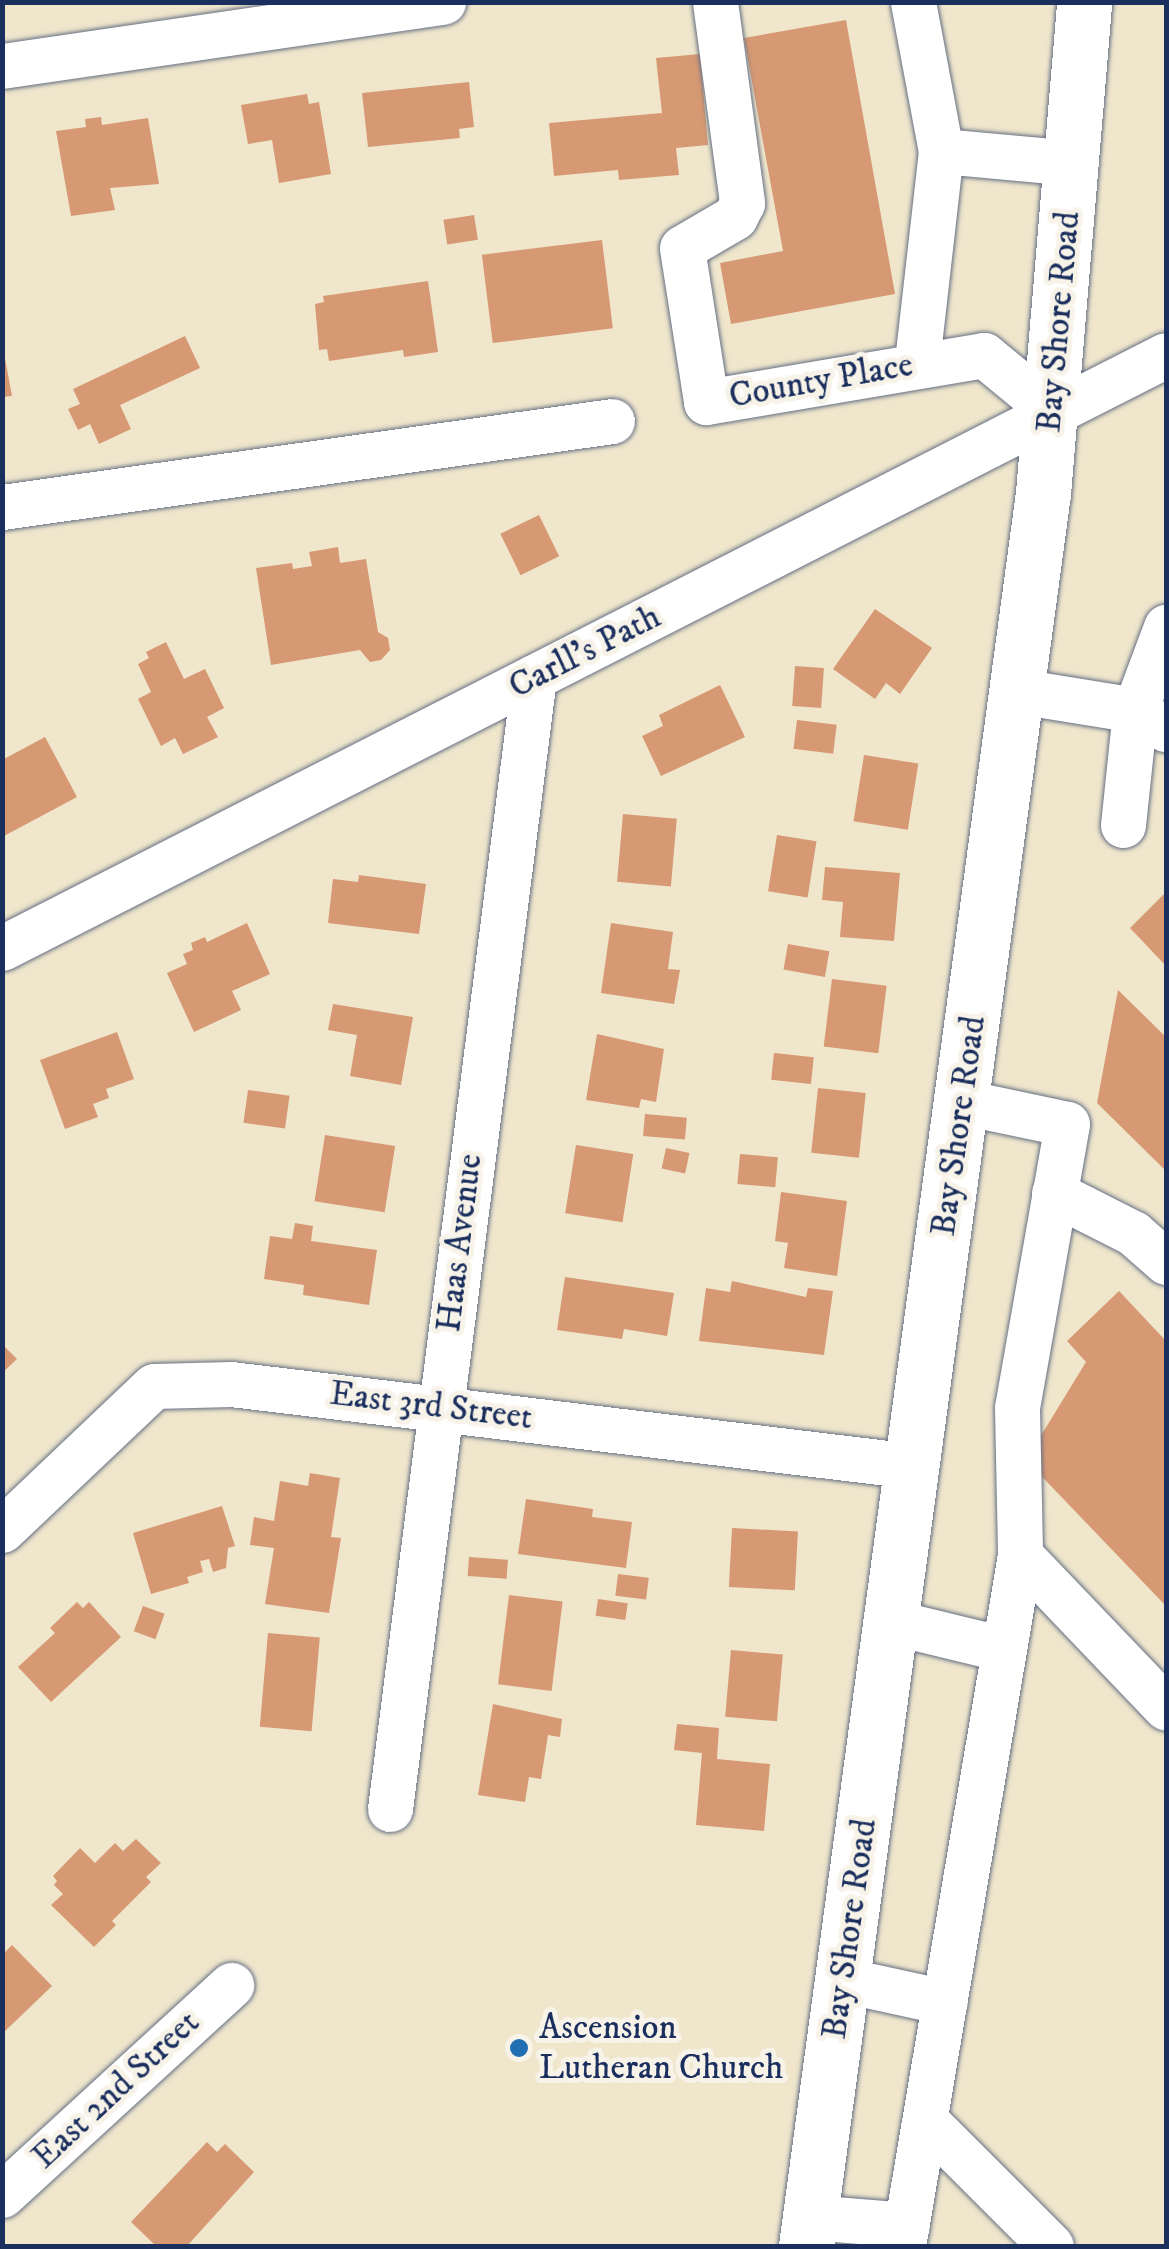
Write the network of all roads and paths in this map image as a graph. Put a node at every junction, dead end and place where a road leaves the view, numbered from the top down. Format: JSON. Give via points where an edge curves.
{"nodes":[{"id":1,"x":442,"y":2,"type":"edge"},
{"id":2,"x":714,"y":2,"type":"edge"},
{"id":3,"x":913,"y":2,"type":"edge"},
{"id":4,"x":1084,"y":2,"type":"edge"},
{"id":5,"x":2,"y":66,"type":"edge"},
{"id":6,"x":941,"y":151,"type":"junction"},
{"id":7,"x":1072,"y":163,"type":"junction"},
{"id":8,"x":1166,"y":354,"type":"edge"},
{"id":9,"x":917,"y":363,"type":"junction"},
{"id":10,"x":1052,"y":411,"type":"junction"},
{"id":11,"x":612,"y":421,"type":"dead end"},
{"id":12,"x":2,"y":508,"type":"edge"},
{"id":13,"x":1166,"y":626,"type":"edge"},
{"id":14,"x":534,"y":678,"type":"junction"},
{"id":15,"x":1018,"y":691,"type":"junction"},
{"id":16,"x":1151,"y":720,"type":"edge"},
{"id":17,"x":1123,"y":825,"type":"dead end"},
{"id":18,"x":2,"y":948,"type":"edge"},
{"id":19,"x":963,"y":1102,"type":"junction"},
{"id":20,"x":1054,"y":1194,"type":"junction"},
{"id":21,"x":1166,"y":1262,"type":"edge"},
{"id":22,"x":439,"y":1406,"type":"junction"},
{"id":23,"x":914,"y":1466,"type":"junction"},
{"id":24,"x":2,"y":1530,"type":"edge"},
{"id":25,"x":1020,"y":1555,"type":"junction"},
{"id":26,"x":892,"y":1622,"type":"junction"},
{"id":27,"x":1004,"y":1649,"type":"junction"},
{"id":28,"x":1166,"y":1708,"type":"edge"},
{"id":29,"x":390,"y":1809,"type":"dead end"},
{"id":30,"x":844,"y":1980,"type":"junction"},
{"id":31,"x":230,"y":1984,"type":"dead end"},
{"id":32,"x":945,"y":2002,"type":"junction"},
{"id":33,"x":924,"y":2120,"type":"junction"},
{"id":34,"x":2,"y":2195,"type":"edge"},
{"id":35,"x":808,"y":2232,"type":"edge"},
{"id":36,"x":905,"y":2236,"type":"edge"},
{"id":37,"x":1051,"y":2246,"type":"edge"}],
"edges":[{"from":1,"to":5,"type":"street"},
{"from":2,"to":9,"type":"street","name":"County Place","via":[[742,203],[735,218],[682,248],[706,402]]},
{"from":3,"to":6,"type":"street"},
{"from":4,"to":7,"type":"main road","name":"Bay Shore Road"},
{"from":6,"to":7,"type":"street"},
{"from":6,"to":9,"type":"street"},
{"from":7,"to":10,"type":"main road","name":"Bay Shore Road"},
{"from":8,"to":10,"type":"street","name":"Carll's Path"},
{"from":9,"to":10,"type":"street","name":"County Place","via":[[984,356]]},
{"from":10,"to":14,"type":"street","name":"Carll's Path"},
{"from":10,"to":15,"type":"main road","name":"Bay Shore Road"},
{"from":11,"to":12,"type":"street"},
{"from":13,"to":16,"type":"street"},
{"from":14,"to":18,"type":"street","name":"Carll's Path"},
{"from":14,"to":22,"type":"street","name":"Haas Avenue"},
{"from":15,"to":16,"type":"street"},
{"from":15,"to":19,"type":"main road","name":"Bay Shore Road"},
{"from":16,"to":17,"type":"street"},
{"from":19,"to":20,"type":"street","via":[[1066,1124]]},
{"from":19,"to":23,"type":"main road","name":"Bay Shore Road"},
{"from":20,"to":21,"type":"street","via":[[1133,1232]]},
{"from":20,"to":25,"type":"street","via":[[1017,1408]]},
{"from":22,"to":23,"type":"street","name":"East 3rd Street"},
{"from":22,"to":24,"type":"street","name":"East 3rd Street","via":[[231,1384],[154,1386]]},
{"from":22,"to":29,"type":"street","name":"Haas Avenue"},
{"from":23,"to":26,"type":"main road","name":"Bay Shore Road"},
{"from":25,"to":27,"type":"street"},
{"from":25,"to":28,"type":"street"},
{"from":26,"to":27,"type":"street"},
{"from":26,"to":30,"type":"main road","name":"Bay Shore Road"},
{"from":27,"to":32,"type":"street"},
{"from":30,"to":32,"type":"street"},
{"from":30,"to":35,"type":"main road","name":"Bay Shore Road"},
{"from":31,"to":34,"type":"street","name":"East 2nd Street"},
{"from":32,"to":33,"type":"street"},
{"from":33,"to":36,"type":"street"},
{"from":33,"to":37,"type":"street"},
{"from":35,"to":36,"type":"street"}]}
